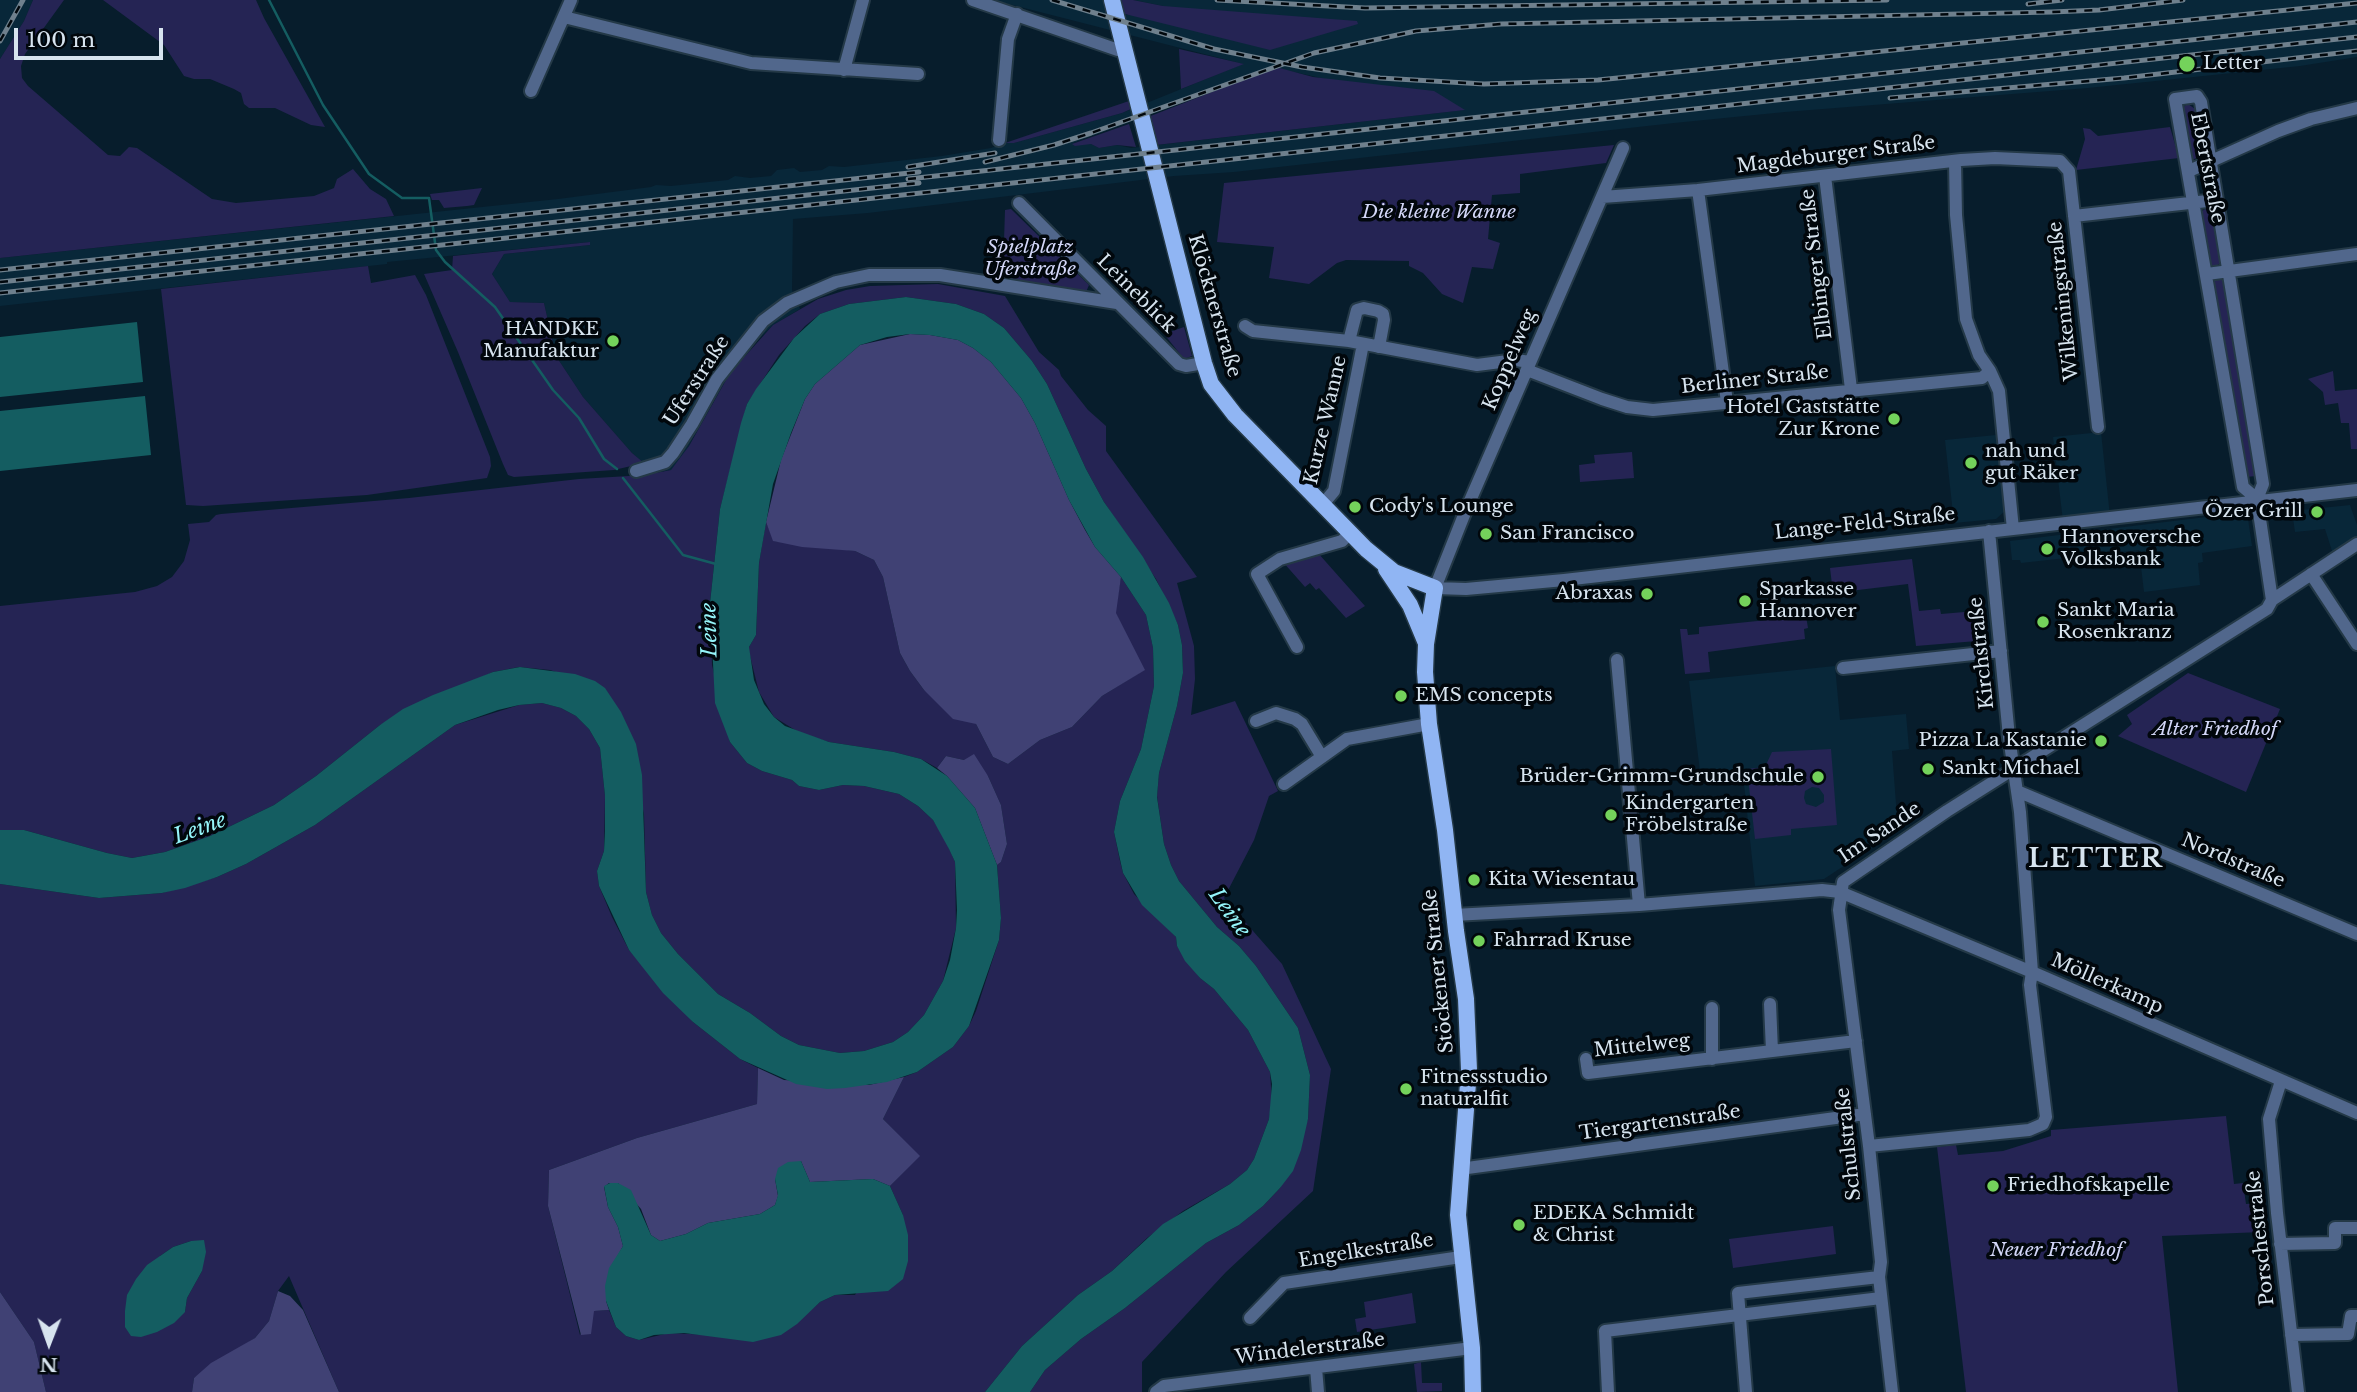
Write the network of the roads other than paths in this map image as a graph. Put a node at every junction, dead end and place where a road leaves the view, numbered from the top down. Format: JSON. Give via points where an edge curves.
{"nodes":[{"id":1,"x":571,"y":0,"type":"edge"},
{"id":2,"x":863,"y":0,"type":"edge"},
{"id":3,"x":973,"y":0,"type":"edge"},
{"id":4,"x":1112,"y":0,"type":"edge"},
{"id":5,"x":1017,"y":14,"type":"junction"},
{"id":6,"x":564,"y":17,"type":"junction"},
{"id":7,"x":1125,"y":49,"type":"junction"},
{"id":8,"x":844,"y":70,"type":"junction"},
{"id":9,"x":918,"y":74,"type":"dead end"},
{"id":10,"x":531,"y":91,"type":"dead end"},
{"id":11,"x":2357,"y":108,"type":"edge"},
{"id":12,"x":999,"y":140,"type":"dead end"},
{"id":13,"x":1623,"y":148,"type":"dead end"},
{"id":14,"x":1955,"y":161,"type":"junction"},
{"id":15,"x":2209,"y":163,"type":"junction"},
{"id":16,"x":2069,"y":171,"type":"joint"},
{"id":17,"x":2189,"y":171,"type":"junction"},
{"id":18,"x":1825,"y":176,"type":"junction"},
{"id":19,"x":1698,"y":190,"type":"junction"},
{"id":20,"x":1602,"y":197,"type":"junction"},
{"id":21,"x":2216,"y":200,"type":"junction"},
{"id":22,"x":2195,"y":201,"type":"junction"},
{"id":23,"x":1019,"y":203,"type":"dead end"},
{"id":24,"x":2074,"y":216,"type":"junction"},
{"id":25,"x":2357,"y":254,"type":"edge"},
{"id":26,"x":2227,"y":270,"type":"junction"},
{"id":27,"x":2207,"y":274,"type":"junction"},
{"id":28,"x":1117,"y":303,"type":"junction"},
{"id":29,"x":1245,"y":326,"type":"dead end"},
{"id":30,"x":1349,"y":341,"type":"junction"},
{"id":31,"x":1363,"y":344,"type":"junction"},
{"id":32,"x":1379,"y":347,"type":"junction"},
{"id":33,"x":1203,"y":363,"type":"junction"},
{"id":34,"x":1529,"y":366,"type":"junction"},
{"id":35,"x":1990,"y":371,"type":"junction"},
{"id":36,"x":1851,"y":389,"type":"junction"},
{"id":37,"x":1727,"y":402,"type":"junction"},
{"id":38,"x":2098,"y":427,"type":"dead end"},
{"id":39,"x":636,"y":471,"type":"dead end"},
{"id":40,"x":2357,"y":490,"type":"edge"},
{"id":41,"x":2257,"y":499,"type":"junction"},
{"id":42,"x":1323,"y":504,"type":"junction"},
{"id":43,"x":2012,"y":529,"type":"junction"},
{"id":44,"x":1989,"y":531,"type":"junction"},
{"id":45,"x":1350,"y":533,"type":"junction"},
{"id":46,"x":2357,"y":544,"type":"edge"},
{"id":47,"x":1382,"y":564,"type":"junction"},
{"id":48,"x":2311,"y":575,"type":"junction"},
{"id":49,"x":1435,"y":588,"type":"junction"},
{"id":50,"x":2272,"y":600,"type":"junction"},
{"id":51,"x":1426,"y":644,"type":"junction"},
{"id":52,"x":2357,"y":644,"type":"edge"},
{"id":53,"x":1297,"y":647,"type":"dead end"},
{"id":54,"x":2001,"y":651,"type":"junction"},
{"id":55,"x":1617,"y":660,"type":"dead end"},
{"id":56,"x":1843,"y":668,"type":"dead end"},
{"id":57,"x":1256,"y":721,"type":"dead end"},
{"id":58,"x":1429,"y":724,"type":"junction"},
{"id":59,"x":1322,"y":757,"type":"junction"},
{"id":60,"x":2014,"y":771,"type":"junction"},
{"id":61,"x":1284,"y":784,"type":"dead end"},
{"id":62,"x":2017,"y":791,"type":"junction"},
{"id":63,"x":1840,"y":892,"type":"junction"},
{"id":64,"x":1639,"y":905,"type":"junction"},
{"id":65,"x":1454,"y":915,"type":"junction"},
{"id":66,"x":2357,"y":934,"type":"edge"},
{"id":67,"x":2032,"y":972,"type":"junction"},
{"id":68,"x":1770,"y":1004,"type":"dead end"},
{"id":69,"x":1712,"y":1008,"type":"dead end"},
{"id":70,"x":1856,"y":1041,"type":"junction"},
{"id":71,"x":1772,"y":1052,"type":"junction"},
{"id":72,"x":1586,"y":1059,"type":"dead end"},
{"id":73,"x":1712,"y":1059,"type":"junction"},
{"id":74,"x":2281,"y":1082,"type":"junction"},
{"id":75,"x":2357,"y":1113,"type":"edge"},
{"id":76,"x":1865,"y":1114,"type":"junction"},
{"id":77,"x":1869,"y":1146,"type":"junction"},
{"id":78,"x":1460,"y":1169,"type":"junction"},
{"id":79,"x":2357,"y":1228,"type":"edge"},
{"id":80,"x":2280,"y":1244,"type":"junction"},
{"id":81,"x":1461,"y":1256,"type":"junction"},
{"id":82,"x":1879,"y":1277,"type":"junction"},
{"id":83,"x":1881,"y":1297,"type":"junction"},
{"id":84,"x":1740,"y":1314,"type":"junction"},
{"id":85,"x":2357,"y":1316,"type":"edge"},
{"id":86,"x":1250,"y":1318,"type":"dead end"},
{"id":87,"x":2291,"y":1335,"type":"junction"},
{"id":88,"x":1472,"y":1348,"type":"junction"},
{"id":89,"x":1315,"y":1368,"type":"junction"},
{"id":90,"x":1156,"y":1392,"type":"edge"},
{"id":91,"x":1318,"y":1392,"type":"edge"},
{"id":92,"x":1472,"y":1392,"type":"edge"},
{"id":93,"x":1608,"y":1392,"type":"edge"},
{"id":94,"x":1746,"y":1392,"type":"edge"},
{"id":95,"x":1892,"y":1392,"type":"edge"},
{"id":96,"x":2298,"y":1392,"type":"edge"}],
"edges":[{"from":1,"to":6,"type":"street"},
{"from":2,"to":8,"type":"street"},
{"from":3,"to":5,"type":"street"},
{"from":4,"to":7,"type":"main road","name":"Klöcknerstraße"},
{"from":5,"to":7,"type":"street"},
{"from":5,"to":12,"type":"street","via":[[1008,39]]},
{"from":6,"to":8,"type":"street","via":[[751,63]]},
{"from":6,"to":10,"type":"street"},
{"from":7,"to":33,"type":"main road","name":"Klöcknerstraße"},
{"from":8,"to":9,"type":"street"},
{"from":11,"to":15,"type":"street","via":[[2311,119]]},
{"from":13,"to":20,"type":"street","name":"Koppelweg"},
{"from":14,"to":16,"type":"street","name":"Magdeburger Straße","via":[[2060,161]]},
{"from":14,"to":18,"type":"street","name":"Magdeburger Straße"},
{"from":14,"to":35,"type":"street","via":[[1966,319]]},
{"from":15,"to":17,"type":"street"},
{"from":15,"to":17,"type":"street","name":"Ebertstraße","via":[[2201,102],[2197,96],[2175,99]]},
{"from":15,"to":21,"type":"street","name":"Ebertstraße"},
{"from":16,"to":24,"type":"street","name":"Wilkeningstraße"},
{"from":17,"to":22,"type":"street","name":"Ebertstraße"},
{"from":18,"to":19,"type":"street","name":"Magdeburger Straße"},
{"from":18,"to":36,"type":"street","name":"Elbinger Straße"},
{"from":19,"to":20,"type":"street","name":"Magdeburger Straße"},
{"from":19,"to":37,"type":"street"},
{"from":20,"to":34,"type":"street","name":"Koppelweg"},
{"from":21,"to":22,"type":"street"},
{"from":21,"to":26,"type":"street","name":"Ebertstraße"},
{"from":22,"to":24,"type":"street"},
{"from":22,"to":27,"type":"street","name":"Ebertstraße"},
{"from":23,"to":28,"type":"street","name":"Leineblick"},
{"from":24,"to":38,"type":"street","name":"Wilkeningstraße"},
{"from":25,"to":26,"type":"street"},
{"from":26,"to":27,"type":"street"},
{"from":26,"to":41,"type":"street","name":"Ebertstraße","via":[[2263,484]]},
{"from":27,"to":41,"type":"street","name":"Ebertstraße","via":[[2243,487]]},
{"from":28,"to":33,"type":"street","name":"Leineblick","via":[[1179,364]]},
{"from":28,"to":39,"type":"street","name":"Uferstraße","via":[[940,275],[869,275],[836,282],[787,303],[763,321],[717,379],[665,463]]},
{"from":29,"to":30,"type":"street","via":[[1253,331]]},
{"from":30,"to":31,"type":"street"},
{"from":30,"to":32,"type":"street","via":[[1357,310],[1364,308],[1383,314]]},
{"from":31,"to":32,"type":"street"},
{"from":31,"to":42,"type":"street","name":"Kurze Wanne","via":[[1334,491]]},
{"from":32,"to":34,"type":"street","via":[[1476,365],[1516,360]]},
{"from":33,"to":42,"type":"main road","name":"Klöcknerstraße","via":[[1218,396]]},
{"from":34,"to":37,"type":"street","name":"Berliner Straße","via":[[1627,407],[1653,410]]},
{"from":34,"to":49,"type":"street","name":"Koppelweg"},
{"from":35,"to":36,"type":"street","name":"Berliner Straße","via":[[1982,378]]},
{"from":35,"to":43,"type":"street","via":[[1998,391]]},
{"from":36,"to":37,"type":"street","name":"Berliner Straße"},
{"from":40,"to":41,"type":"street","name":"Lange-Feld-Straße"},
{"from":41,"to":43,"type":"street","name":"Lange-Feld-Straße"},
{"from":41,"to":50,"type":"street","name":"Ebertstraße"},
{"from":42,"to":45,"type":"main road","name":"Klöcknerstraße"},
{"from":43,"to":44,"type":"street","name":"Lange-Feld-Straße"},
{"from":44,"to":49,"type":"street","name":"Lange-Feld-Straße","via":[[1537,582]]},
{"from":44,"to":54,"type":"street","name":"Kirchstraße"},
{"from":45,"to":47,"type":"main road","name":"Klöcknerstraße"},
{"from":45,"to":53,"type":"street","via":[[1342,541],[1280,559],[1257,574]]},
{"from":46,"to":48,"type":"street","name":"Im Sande"},
{"from":47,"to":49,"type":"main road","name":"Lange-Feld-Straße"},
{"from":47,"to":51,"type":"main road","via":[[1410,604]]},
{"from":48,"to":50,"type":"street","name":"Im Sande"},
{"from":48,"to":52,"type":"street"},
{"from":49,"to":51,"type":"main road","name":"Stöckener Straße"},
{"from":50,"to":60,"type":"street","name":"Im Sande","via":[[2267,609]]},
{"from":51,"to":58,"type":"main road","name":"Stöckener Straße"},
{"from":54,"to":56,"type":"street"},
{"from":54,"to":60,"type":"street","name":"Kirchstraße"},
{"from":55,"to":64,"type":"street"},
{"from":57,"to":59,"type":"street","via":[[1276,713],[1295,719]]},
{"from":58,"to":59,"type":"street","via":[[1346,739]]},
{"from":58,"to":65,"type":"main road","name":"Stöckener Straße"},
{"from":59,"to":61,"type":"street"},
{"from":60,"to":62,"type":"street","name":"Kirchstraße"},
{"from":60,"to":63,"type":"street","name":"Im Sande","via":[[1848,877]]},
{"from":62,"to":66,"type":"street","name":"Nordstraße"},
{"from":62,"to":67,"type":"street","name":"Kirchstraße"},
{"from":63,"to":64,"type":"street","name":"Im Sande"},
{"from":63,"to":67,"type":"street","name":"Möllerkamp"},
{"from":63,"to":70,"type":"street","name":"Schulstraße"},
{"from":64,"to":65,"type":"street","name":"Im Sande"},
{"from":65,"to":78,"type":"main road","name":"Stöckener Straße","via":[[1466,999],[1469,1070]]},
{"from":67,"to":74,"type":"street","name":"Möllerkamp"},
{"from":67,"to":77,"type":"street","name":"Kirchstraße","via":[[2046,1106],[2043,1124],[2029,1130]]},
{"from":68,"to":71,"type":"street"},
{"from":69,"to":73,"type":"street","name":"Mittelweg"},
{"from":70,"to":71,"type":"street","name":"Mittelweg"},
{"from":70,"to":76,"type":"street","name":"Schulstraße"},
{"from":71,"to":73,"type":"street","name":"Mittelweg"},
{"from":72,"to":73,"type":"street","name":"Mittelweg","via":[[1588,1073]]},
{"from":74,"to":75,"type":"street","name":"Möllerkamp"},
{"from":74,"to":80,"type":"street","name":"Porschestraße","via":[[2269,1119]]},
{"from":76,"to":77,"type":"street","name":"Schulstraße"},
{"from":76,"to":78,"type":"street","name":"Tiergartenstraße"},
{"from":77,"to":82,"type":"street","name":"Schulstraße"},
{"from":78,"to":81,"type":"main road","name":"Stöckener Straße"},
{"from":79,"to":80,"type":"street","via":[[2335,1228],[2335,1243]]},
{"from":80,"to":87,"type":"street","name":"Porschestraße"},
{"from":81,"to":86,"type":"street","name":"Engelkestraße","via":[[1284,1283]]},
{"from":81,"to":88,"type":"main road","name":"Stöckener Straße"},
{"from":82,"to":83,"type":"street","name":"Schulstraße"},
{"from":82,"to":84,"type":"street","via":[[1738,1293]]},
{"from":83,"to":84,"type":"street"},
{"from":83,"to":95,"type":"street","name":"Schulstraße"},
{"from":84,"to":93,"type":"street","via":[[1605,1331]]},
{"from":84,"to":94,"type":"street"},
{"from":85,"to":87,"type":"street","via":[[2351,1316],[2348,1334]]},
{"from":87,"to":96,"type":"street","name":"Porschestraße"},
{"from":88,"to":89,"type":"street","name":"Windelerstraße"},
{"from":88,"to":92,"type":"main road","name":"Stöckener Straße"},
{"from":89,"to":90,"type":"street","name":"Windelerstraße","via":[[1164,1386]]},
{"from":89,"to":91,"type":"street"}]}
